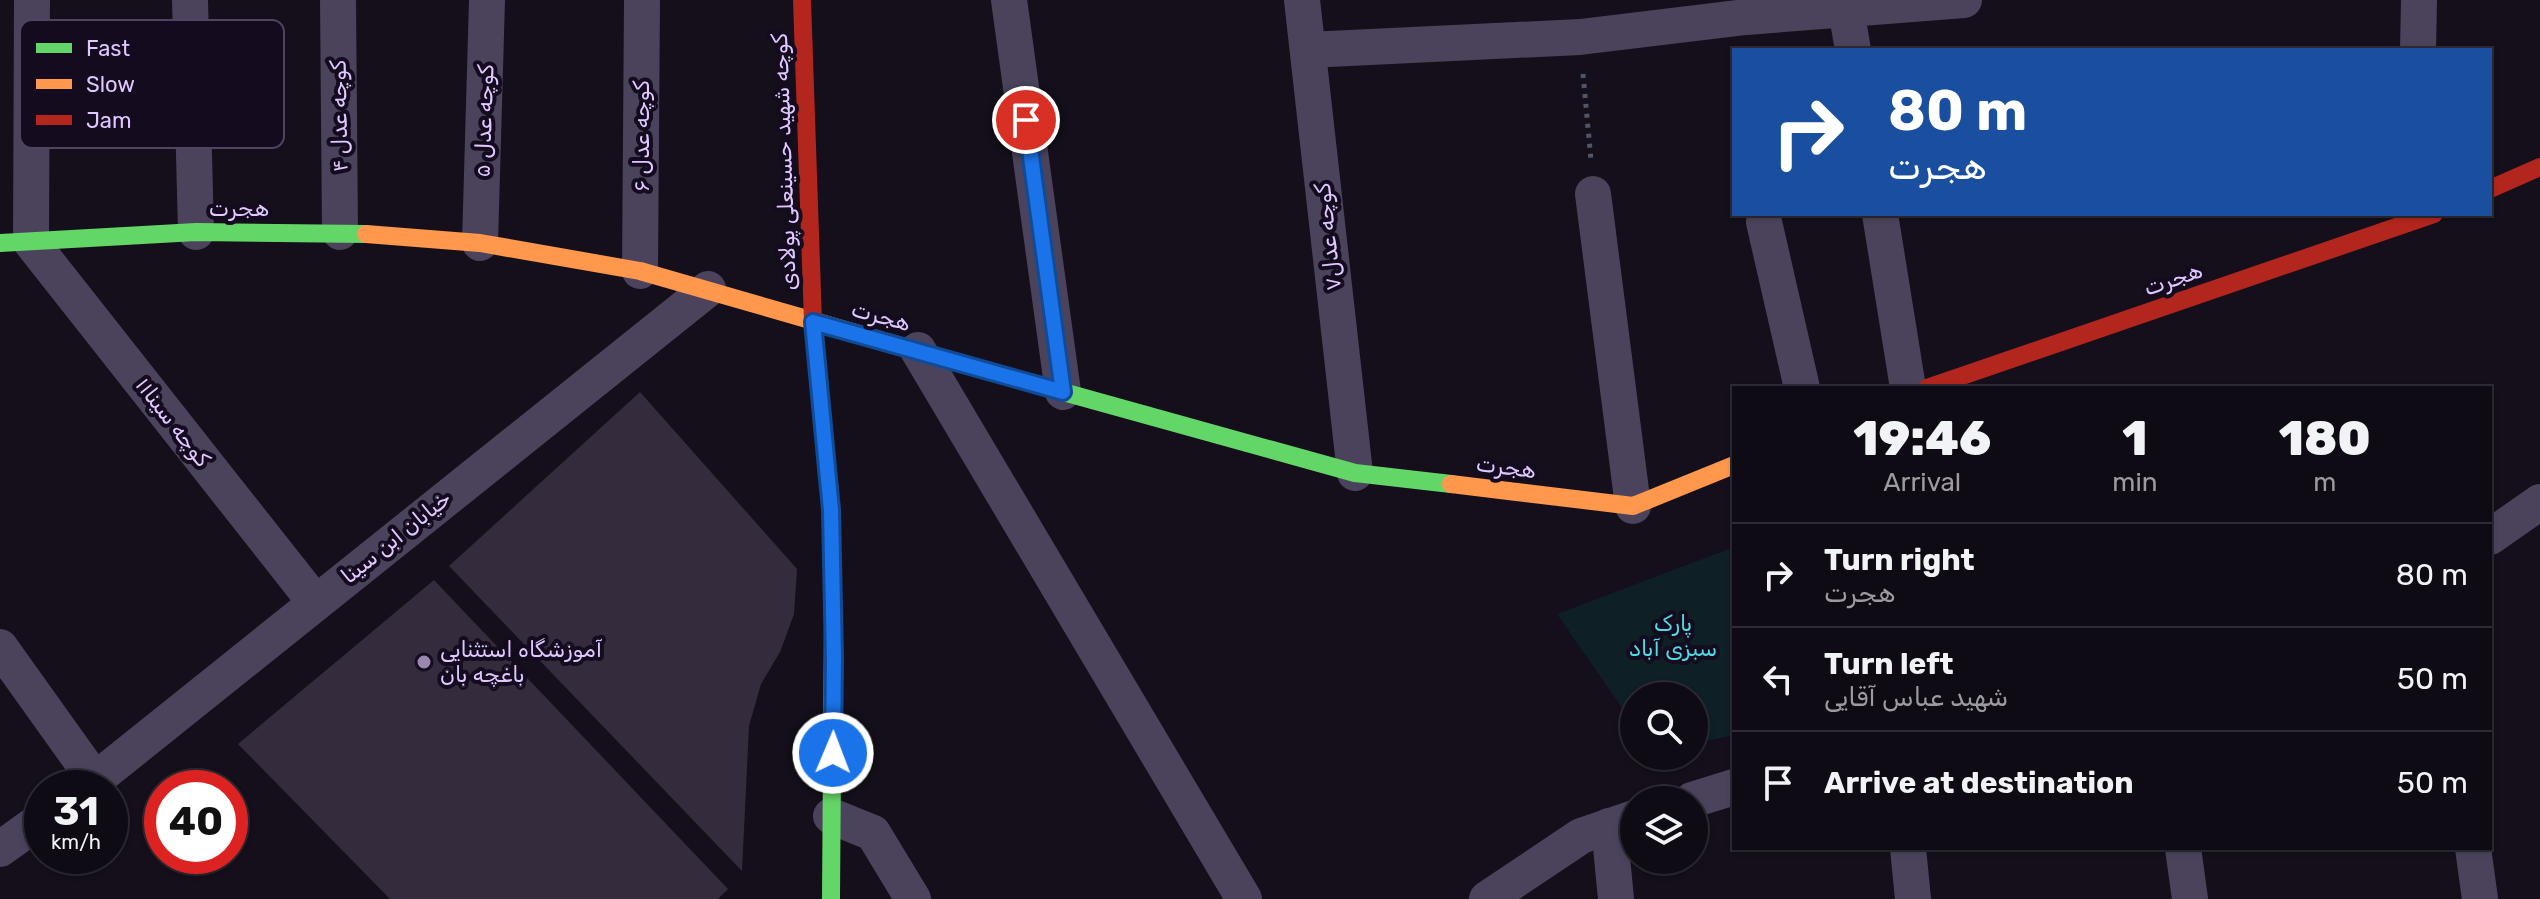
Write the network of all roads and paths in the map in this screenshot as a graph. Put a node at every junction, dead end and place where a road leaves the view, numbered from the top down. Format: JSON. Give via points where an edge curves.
{"nodes":[{"id":1,"x":32,"y":0,"type":"edge"},
{"id":2,"x":190,"y":0,"type":"edge"},
{"id":3,"x":338,"y":0,"type":"edge"},
{"id":4,"x":487,"y":0,"type":"edge"},
{"id":5,"x":642,"y":0,"type":"edge"},
{"id":6,"x":802,"y":0,"type":"edge"},
{"id":7,"x":1009,"y":0,"type":"edge"},
{"id":8,"x":1302,"y":0,"type":"edge"},
{"id":9,"x":1964,"y":0,"type":"edge"},
{"id":10,"x":2419,"y":0,"type":"edge"},
{"id":11,"x":1745,"y":8,"type":"edge"},
{"id":12,"x":1846,"y":9,"type":"junction"},
{"id":13,"x":31,"y":20,"type":"edge"},
{"id":14,"x":191,"y":20,"type":"edge"},
{"id":15,"x":1580,"y":37,"type":"junction"},
{"id":16,"x":1853,"y":48,"type":"edge"},
{"id":17,"x":2418,"y":48,"type":"edge"},
{"id":18,"x":1308,"y":50,"type":"junction"},
{"id":19,"x":22,"y":148,"type":"edge"},
{"id":20,"x":194,"y":148,"type":"edge"},
{"id":21,"x":2540,"y":167,"type":"edge"},
{"id":22,"x":2492,"y":188,"type":"edge"},
{"id":23,"x":1593,"y":194,"type":"joint"},
{"id":24,"x":1880,"y":216,"type":"edge"},
{"id":25,"x":2422,"y":216,"type":"edge"},
{"id":26,"x":1764,"y":222,"type":"dead end"},
{"id":27,"x":196,"y":232,"type":"junction"},
{"id":28,"x":340,"y":232,"type":"junction"},
{"id":29,"x":16,"y":243,"type":"edge"},
{"id":30,"x":480,"y":243,"type":"junction"},
{"id":31,"x":640,"y":271,"type":"junction"},
{"id":32,"x":708,"y":289,"type":"junction"},
{"id":33,"x":813,"y":322,"type":"junction"},
{"id":34,"x":918,"y":350,"type":"junction"},
{"id":35,"x":1802,"y":386,"type":"edge"},
{"id":36,"x":1908,"y":386,"type":"edge"},
{"id":37,"x":1933,"y":386,"type":"edge"},
{"id":38,"x":1063,"y":392,"type":"junction"},
{"id":39,"x":1732,"y":466,"type":"edge"},
{"id":40,"x":1355,"y":473,"type":"junction"},
{"id":41,"x":2540,"y":502,"type":"edge"},
{"id":42,"x":1633,"y":506,"type":"junction"},
{"id":43,"x":2492,"y":536,"type":"edge"},
{"id":44,"x":315,"y":602,"type":"junction"},
{"id":45,"x":0,"y":647,"type":"edge"},
{"id":46,"x":81,"y":770,"type":"edge"},
{"id":47,"x":107,"y":770,"type":"edge"},
{"id":48,"x":1732,"y":788,"type":"edge"},
{"id":49,"x":1708,"y":795,"type":"edge"},
{"id":50,"x":831,"y":816,"type":"junction"},
{"id":51,"x":1620,"y":822,"type":"edge"},
{"id":52,"x":24,"y":832,"type":"edge"},
{"id":53,"x":1620,"y":837,"type":"edge"},
{"id":54,"x":0,"y":849,"type":"edge"},
{"id":55,"x":1908,"y":850,"type":"edge"},
{"id":56,"x":2183,"y":850,"type":"edge"},
{"id":57,"x":2473,"y":850,"type":"edge"},
{"id":58,"x":831,"y":899,"type":"edge"},
{"id":59,"x":913,"y":899,"type":"edge"},
{"id":60,"x":1244,"y":899,"type":"edge"},
{"id":61,"x":1487,"y":899,"type":"edge"},
{"id":62,"x":1616,"y":899,"type":"edge"},
{"id":63,"x":1913,"y":899,"type":"edge"},
{"id":64,"x":2190,"y":899,"type":"edge"},
{"id":65,"x":2480,"y":899,"type":"edge"}],
"edges":[{"from":1,"to":13,"type":"street"},
{"from":2,"to":14,"type":"street"},
{"from":3,"to":28,"type":"street","name":"کوچه عدل ۴"},
{"from":4,"to":30,"type":"street","name":"کوچه عدل ۵"},
{"from":5,"to":31,"type":"street","name":"کوچه عدل ۶"},
{"from":6,"to":33,"type":"street","name":"کوچه شهید حسینعلی پولادی"},
{"from":7,"to":38,"type":"street"},
{"from":8,"to":18,"type":"street","name":"کوچه عدل۷"},
{"from":9,"to":12,"type":"street"},
{"from":10,"to":17,"type":"street"},
{"from":11,"to":12,"type":"street"},
{"from":11,"to":15,"type":"street"},
{"from":12,"to":16,"type":"street"},
{"from":15,"to":18,"type":"street"},
{"from":15,"to":23,"type":"path"},
{"from":18,"to":40,"type":"street","name":"کوچه عدل۷"},
{"from":19,"to":29,"type":"street"},
{"from":20,"to":27,"type":"street"},
{"from":21,"to":22,"type":"street"},
{"from":23,"to":42,"type":"street"},
{"from":24,"to":36,"type":"street"},
{"from":25,"to":37,"type":"street","name":"هجرت"},
{"from":26,"to":35,"type":"street"},
{"from":27,"to":28,"type":"street","name":"هجرت"},
{"from":27,"to":29,"type":"street","name":"هجرت"},
{"from":28,"to":30,"type":"street","name":"هجرت"},
{"from":29,"to":44,"type":"street","name":"کوچه سینا۱۱"},
{"from":30,"to":31,"type":"street","name":"هجرت"},
{"from":31,"to":32,"type":"street","name":"هجرت"},
{"from":32,"to":33,"type":"street","name":"هجرت"},
{"from":32,"to":44,"type":"street","name":"خیابان ابن سینا"},
{"from":33,"to":34,"type":"street","name":"هجرت"},
{"from":33,"to":50,"type":"street","name":"کوچه شهید حسینعلی پولادی","via":[[831,510]]},
{"from":34,"to":38,"type":"street","name":"هجرت"},
{"from":34,"to":60,"type":"street"},
{"from":38,"to":40,"type":"street","name":"هجرت"},
{"from":39,"to":42,"type":"street","name":"هجرت"},
{"from":40,"to":42,"type":"street","name":"هجرت"},
{"from":41,"to":43,"type":"street"},
{"from":44,"to":47,"type":"street","name":"خیابان ابن سینا"},
{"from":45,"to":46,"type":"street"},
{"from":48,"to":49,"type":"street"},
{"from":50,"to":58,"type":"street","name":"کوچه شهید حسینعلی پولادی"},
{"from":50,"to":59,"type":"street","via":[[873,833]]},
{"from":51,"to":61,"type":"street","via":[[1581,836]]},
{"from":52,"to":54,"type":"street"},
{"from":53,"to":62,"type":"street"},
{"from":55,"to":63,"type":"street"},
{"from":56,"to":64,"type":"street"},
{"from":57,"to":65,"type":"street"}]}
